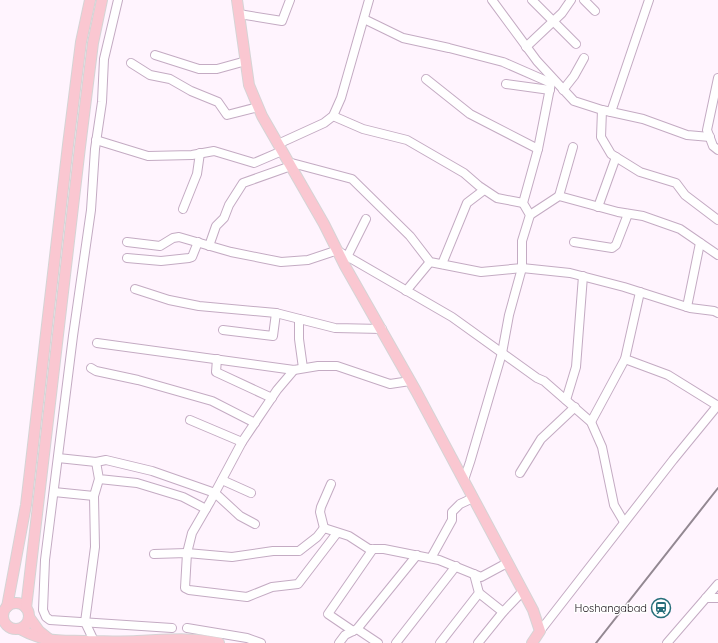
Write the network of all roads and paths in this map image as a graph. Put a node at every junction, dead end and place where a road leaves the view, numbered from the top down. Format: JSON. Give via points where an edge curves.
{"nodes":[{"id":1,"x":90,"y":0,"type":"edge"},
{"id":2,"x":102,"y":0,"type":"edge"},
{"id":3,"x":118,"y":0,"type":"edge"},
{"id":4,"x":237,"y":0,"type":"edge"},
{"id":5,"x":290,"y":0,"type":"edge"},
{"id":6,"x":492,"y":0,"type":"edge"},
{"id":7,"x":532,"y":0,"type":"edge"},
{"id":8,"x":571,"y":0,"type":"edge"},
{"id":9,"x":584,"y":0,"type":"edge"},
{"id":10,"x":649,"y":0,"type":"edge"},
{"id":11,"x":368,"y":1,"type":"edge"},
{"id":12,"x":595,"y":11,"type":"dead end"},
{"id":13,"x":239,"y":14,"type":"junction"},
{"id":14,"x":364,"y":19,"type":"junction"},
{"id":15,"x":553,"y":22,"type":"junction"},
{"id":16,"x":576,"y":44,"type":"dead end"},
{"id":17,"x":526,"y":47,"type":"junction"},
{"id":18,"x":155,"y":55,"type":"dead end"},
{"id":19,"x":584,"y":58,"type":"dead end"},
{"id":20,"x":246,"y":61,"type":"junction"},
{"id":21,"x":131,"y":63,"type":"dead end"},
{"id":22,"x":718,"y":78,"type":"edge"},
{"id":23,"x":426,"y":79,"type":"dead end"},
{"id":24,"x":506,"y":84,"type":"dead end"},
{"id":25,"x":551,"y":84,"type":"junction"},
{"id":26,"x":563,"y":90,"type":"junction"},
{"id":27,"x":258,"y":107,"type":"junction"},
{"id":28,"x":602,"y":110,"type":"junction"},
{"id":29,"x":611,"y":112,"type":"junction"},
{"id":30,"x":333,"y":116,"type":"junction"},
{"id":31,"x":710,"y":137,"type":"junction"},
{"id":32,"x":96,"y":140,"type":"junction"},
{"id":33,"x":573,"y":147,"type":"dead end"},
{"id":34,"x":280,"y":148,"type":"junction"},
{"id":35,"x":538,"y":149,"type":"junction"},
{"id":36,"x":718,"y":150,"type":"edge"},
{"id":37,"x":200,"y":154,"type":"junction"},
{"id":38,"x":616,"y":157,"type":"junction"},
{"id":39,"x":290,"y":164,"type":"junction"},
{"id":40,"x":484,"y":190,"type":"junction"},
{"id":41,"x":560,"y":196,"type":"junction"},
{"id":42,"x":523,"y":203,"type":"junction"},
{"id":43,"x":598,"y":207,"type":"junction"},
{"id":44,"x":183,"y":209,"type":"dead end"},
{"id":45,"x":628,"y":214,"type":"junction"},
{"id":46,"x":530,"y":215,"type":"junction"},
{"id":47,"x":366,"y":219,"type":"dead end"},
{"id":48,"x":718,"y":220,"type":"edge"},
{"id":49,"x":127,"y":242,"type":"dead end"},
{"id":50,"x":198,"y":242,"type":"junction"},
{"id":51,"x":574,"y":242,"type":"dead end"},
{"id":52,"x":700,"y":243,"type":"junction"},
{"id":53,"x":209,"y":246,"type":"junction"},
{"id":54,"x":341,"y":253,"type":"junction"},
{"id":55,"x":718,"y":255,"type":"edge"},
{"id":56,"x":127,"y":258,"type":"dead end"},
{"id":57,"x":430,"y":262,"type":"junction"},
{"id":58,"x":442,"y":264,"type":"junction"},
{"id":59,"x":522,"y":268,"type":"junction"},
{"id":60,"x":583,"y":276,"type":"junction"},
{"id":61,"x":136,"y":290,"type":"dead end"},
{"id":62,"x":406,"y":291,"type":"junction"},
{"id":63,"x":640,"y":292,"type":"junction"},
{"id":64,"x":687,"y":307,"type":"junction"},
{"id":65,"x":276,"y":313,"type":"junction"},
{"id":66,"x":718,"y":313,"type":"edge"},
{"id":67,"x":299,"y":319,"type":"junction"},
{"id":68,"x":382,"y":329,"type":"junction"},
{"id":69,"x":223,"y":330,"type":"dead end"},
{"id":70,"x":97,"y":343,"type":"dead end"},
{"id":71,"x":502,"y":353,"type":"junction"},
{"id":72,"x":217,"y":359,"type":"junction"},
{"id":73,"x":625,"y":359,"type":"junction"},
{"id":74,"x":91,"y":368,"type":"dead end"},
{"id":75,"x":303,"y":368,"type":"junction"},
{"id":76,"x":294,"y":370,"type":"junction"},
{"id":77,"x":410,"y":381,"type":"junction"},
{"id":78,"x":272,"y":398,"type":"junction"},
{"id":79,"x":566,"y":400,"type":"junction"},
{"id":80,"x":718,"y":406,"type":"edge"},
{"id":81,"x":575,"y":407,"type":"junction"},
{"id":82,"x":190,"y":420,"type":"dead end"},
{"id":83,"x":591,"y":422,"type":"junction"},
{"id":84,"x":255,"y":423,"type":"junction"},
{"id":85,"x":242,"y":442,"type":"junction"},
{"id":86,"x":58,"y":458,"type":"junction"},
{"id":87,"x":96,"y":462,"type":"junction"},
{"id":88,"x":520,"y":473,"type":"dead end"},
{"id":89,"x":99,"y":479,"type":"junction"},
{"id":90,"x":222,"y":480,"type":"junction"},
{"id":91,"x":464,"y":480,"type":"junction"},
{"id":92,"x":331,"y":484,"type":"dead end"},
{"id":93,"x":54,"y":492,"type":"junction"},
{"id":94,"x":215,"y":493,"type":"junction"},
{"id":95,"x":251,"y":493,"type":"dead end"},
{"id":96,"x":94,"y":496,"type":"junction"},
{"id":97,"x":473,"y":498,"type":"junction"},
{"id":98,"x":206,"y":509,"type":"junction"},
{"id":99,"x":624,"y":522,"type":"junction"},
{"id":100,"x":255,"y":524,"type":"dead end"},
{"id":101,"x":324,"y":528,"type":"junction"},
{"id":102,"x":337,"y":533,"type":"junction"},
{"id":103,"x":373,"y":549,"type":"junction"},
{"id":104,"x":187,"y":553,"type":"junction"},
{"id":105,"x":154,"y":554,"type":"dead end"},
{"id":106,"x":416,"y":555,"type":"junction"},
{"id":107,"x":431,"y":558,"type":"junction"},
{"id":108,"x":507,"y":563,"type":"junction"},
{"id":109,"x":456,"y":566,"type":"junction"},
{"id":110,"x":474,"y":574,"type":"junction"},
{"id":111,"x":717,"y":586,"type":"edge"},
{"id":112,"x":522,"y":591,"type":"junction"},
{"id":113,"x":479,"y":594,"type":"junction"},
{"id":114,"x":706,"y":598,"type":"junction"},
{"id":115,"x":718,"y":598,"type":"edge"},
{"id":116,"x":4,"y":612,"type":"edge"},
{"id":117,"x":28,"y":612,"type":"junction"},
{"id":118,"x":503,"y":612,"type":"junction"},
{"id":119,"x":85,"y":622,"type":"junction"},
{"id":120,"x":4,"y":626,"type":"edge"},
{"id":121,"x":20,"y":628,"type":"junction"},
{"id":122,"x":172,"y":628,"type":"dead end"},
{"id":123,"x":187,"y":628,"type":"dead end"},
{"id":124,"x":355,"y":630,"type":"junction"},
{"id":125,"x":540,"y":631,"type":"junction"},
{"id":126,"x":39,"y":640,"type":"edge"},
{"id":127,"x":50,"y":640,"type":"junction"},
{"id":128,"x":94,"y":641,"type":"junction"},
{"id":129,"x":138,"y":642,"type":"edge"},
{"id":130,"x":219,"y":643,"type":"edge"},
{"id":131,"x":261,"y":643,"type":"edge"},
{"id":132,"x":339,"y":643,"type":"edge"},
{"id":133,"x":378,"y":643,"type":"edge"},
{"id":134,"x":396,"y":643,"type":"edge"},
{"id":135,"x":440,"y":643,"type":"edge"},
{"id":136,"x":478,"y":643,"type":"edge"},
{"id":137,"x":532,"y":643,"type":"edge"},
{"id":138,"x":667,"y":643,"type":"edge"}],
"edges":[{"from":1,"to":116,"type":"main road","via":[[76,78],[26,505]]},
{"from":2,"to":117,"type":"main road","via":[[93,43],[81,139]]},
{"from":3,"to":32,"type":"street","via":[[104,59],[102,102]]},
{"from":4,"to":13,"type":"main road"},
{"from":5,"to":13,"type":"street","via":[[282,21]]},
{"from":6,"to":17,"type":"street"},
{"from":7,"to":15,"type":"street"},
{"from":8,"to":15,"type":"street"},
{"from":9,"to":12,"type":"street"},
{"from":10,"to":29,"type":"street"},
{"from":11,"to":14,"type":"street"},
{"from":13,"to":20,"type":"main road"},
{"from":14,"to":25,"type":"street","via":[[402,38],[503,62]]},
{"from":14,"to":30,"type":"street","via":[[341,98]]},
{"from":15,"to":16,"type":"street"},
{"from":15,"to":17,"type":"street"},
{"from":17,"to":25,"type":"street"},
{"from":18,"to":20,"type":"street","via":[[199,70]]},
{"from":19,"to":26,"type":"street"},
{"from":20,"to":27,"type":"main road","via":[[249,84]]},
{"from":21,"to":27,"type":"street","via":[[150,74],[170,79],[218,102],[227,114]]},
{"from":22,"to":31,"type":"street","via":[[707,130]]},
{"from":23,"to":35,"type":"street","via":[[470,114]]},
{"from":24,"to":25,"type":"street"},
{"from":25,"to":26,"type":"street"},
{"from":25,"to":35,"type":"street"},
{"from":26,"to":28,"type":"street","via":[[574,101]]},
{"from":27,"to":34,"type":"main road"},
{"from":28,"to":29,"type":"street"},
{"from":28,"to":38,"type":"street","via":[[601,137],[611,154]]},
{"from":29,"to":31,"type":"street","via":[[643,119],[687,135]]},
{"from":30,"to":34,"type":"street"},
{"from":30,"to":40,"type":"street","via":[[363,129],[407,140],[464,173]]},
{"from":31,"to":36,"type":"street","via":[[713,146]]},
{"from":32,"to":37,"type":"street","via":[[148,156]]},
{"from":32,"to":86,"type":"street","via":[[91,210],[73,330]]},
{"from":33,"to":41,"type":"street"},
{"from":34,"to":37,"type":"street","via":[[254,163],[214,151]]},
{"from":34,"to":39,"type":"main road"},
{"from":35,"to":42,"type":"street"},
{"from":37,"to":44,"type":"street","via":[[197,174]]},
{"from":38,"to":43,"type":"street"},
{"from":38,"to":48,"type":"street","via":[[640,172],[676,183],[685,195]]},
{"from":39,"to":53,"type":"street","via":[[243,183],[218,224]]},
{"from":39,"to":54,"type":"main road"},
{"from":39,"to":57,"type":"street","via":[[352,180],[410,236]]},
{"from":40,"to":42,"type":"street","via":[[497,198]]},
{"from":40,"to":58,"type":"street","via":[[467,203]]},
{"from":41,"to":43,"type":"street"},
{"from":41,"to":46,"type":"street"},
{"from":42,"to":46,"type":"street"},
{"from":43,"to":45,"type":"street"},
{"from":45,"to":51,"type":"street","via":[[616,245],[612,248]]},
{"from":45,"to":52,"type":"street","via":[[643,216],[680,229]]},
{"from":46,"to":59,"type":"street","via":[[522,241]]},
{"from":47,"to":54,"type":"street"},
{"from":49,"to":50,"type":"street","via":[[160,246],[176,236]]},
{"from":50,"to":53,"type":"street"},
{"from":50,"to":56,"type":"street","via":[[192,258],[161,261]]},
{"from":52,"to":55,"type":"street"},
{"from":52,"to":64,"type":"street"},
{"from":53,"to":54,"type":"street","via":[[281,262],[308,260]]},
{"from":54,"to":62,"type":"street"},
{"from":54,"to":68,"type":"main road"},
{"from":57,"to":58,"type":"street"},
{"from":57,"to":62,"type":"street"},
{"from":58,"to":59,"type":"street","via":[[481,272]]},
{"from":59,"to":60,"type":"street"},
{"from":59,"to":71,"type":"street"},
{"from":60,"to":63,"type":"street"},
{"from":60,"to":79,"type":"street","via":[[576,367]]},
{"from":61,"to":65,"type":"street","via":[[199,306]]},
{"from":62,"to":71,"type":"street","via":[[452,317]]},
{"from":63,"to":64,"type":"street"},
{"from":63,"to":73,"type":"street"},
{"from":64,"to":66,"type":"street"},
{"from":65,"to":67,"type":"street"},
{"from":65,"to":69,"type":"street","via":[[273,336]]},
{"from":67,"to":68,"type":"street","via":[[335,328]]},
{"from":67,"to":75,"type":"street"},
{"from":68,"to":77,"type":"main road"},
{"from":70,"to":72,"type":"street"},
{"from":71,"to":79,"type":"street","via":[[544,381]]},
{"from":71,"to":91,"type":"street"},
{"from":72,"to":76,"type":"street"},
{"from":72,"to":78,"type":"street","via":[[216,372]]},
{"from":73,"to":80,"type":"street","via":[[668,375]]},
{"from":73,"to":83,"type":"street"},
{"from":74,"to":84,"type":"street","via":[[96,372],[138,380],[212,401]]},
{"from":75,"to":76,"type":"street"},
{"from":75,"to":77,"type":"street","via":[[337,366],[390,384]]},
{"from":76,"to":78,"type":"street"},
{"from":77,"to":91,"type":"main road"},
{"from":78,"to":84,"type":"street"},
{"from":79,"to":81,"type":"street"},
{"from":80,"to":99,"type":"street"},
{"from":81,"to":83,"type":"street"},
{"from":81,"to":88,"type":"street","via":[[541,440]]},
{"from":82,"to":85,"type":"street"},
{"from":83,"to":99,"type":"street","via":[[602,447],[614,505]]},
{"from":84,"to":85,"type":"street"},
{"from":85,"to":90,"type":"street"},
{"from":86,"to":87,"type":"street"},
{"from":86,"to":93,"type":"street"},
{"from":87,"to":89,"type":"street"},
{"from":87,"to":94,"type":"street","via":[[106,460],[148,470]]},
{"from":89,"to":96,"type":"street"},
{"from":89,"to":98,"type":"street","via":[[137,484],[183,497]]},
{"from":90,"to":94,"type":"street"},
{"from":90,"to":95,"type":"street"},
{"from":91,"to":97,"type":"main road"},
{"from":92,"to":101,"type":"street","via":[[320,512]]},
{"from":93,"to":96,"type":"street"},
{"from":93,"to":119,"type":"street","via":[[45,560],[44,613],[50,620]]},
{"from":94,"to":98,"type":"street"},
{"from":94,"to":100,"type":"street","via":[[240,516]]},
{"from":96,"to":119,"type":"street","via":[[95,547]]},
{"from":97,"to":107,"type":"street","via":[[460,504],[452,512],[452,520]]},
{"from":97,"to":108,"type":"main road"},
{"from":98,"to":104,"type":"street","via":[[192,533]]},
{"from":99,"to":125,"type":"street"},
{"from":101,"to":102,"type":"street"},
{"from":101,"to":104,"type":"street","via":[[299,551],[273,551],[232,557]]},
{"from":102,"to":103,"type":"street","via":[[349,536]]},
{"from":102,"to":104,"type":"street","via":[[298,584],[272,588],[247,597],[185,588]]},
{"from":103,"to":106,"type":"street"},
{"from":103,"to":124,"type":"street","via":[[328,614]]},
{"from":104,"to":105,"type":"street"},
{"from":106,"to":107,"type":"street"},
{"from":106,"to":124,"type":"street"},
{"from":107,"to":109,"type":"street"},
{"from":108,"to":110,"type":"street","via":[[481,577]]},
{"from":108,"to":112,"type":"main road"},
{"from":109,"to":110,"type":"street"},
{"from":109,"to":134,"type":"street"},
{"from":110,"to":113,"type":"street"},
{"from":111,"to":114,"type":"street"},
{"from":112,"to":118,"type":"street"},
{"from":112,"to":125,"type":"main road","via":[[533,610]]},
{"from":113,"to":118,"type":"street"},
{"from":113,"to":135,"type":"street"},
{"from":114,"to":115,"type":"street"},
{"from":114,"to":138,"type":"street"},
{"from":116,"to":117,"type":"main road","via":[[17,603],[24,606]]},
{"from":116,"to":120,"type":"main road"},
{"from":117,"to":121,"type":"main road","via":[[27,623]]},
{"from":117,"to":127,"type":"main road","via":[[39,631]]},
{"from":118,"to":136,"type":"street"},
{"from":119,"to":122,"type":"street"},
{"from":119,"to":128,"type":"street"},
{"from":120,"to":121,"type":"main road"},
{"from":121,"to":126,"type":"main road"},
{"from":123,"to":131,"type":"street","via":[[247,638]]},
{"from":124,"to":132,"type":"street","via":[[345,635]]},
{"from":124,"to":133,"type":"street"},
{"from":125,"to":137,"type":"main road"},
{"from":126,"to":127,"type":"main road"},
{"from":127,"to":128,"type":"main road"},
{"from":128,"to":129,"type":"main road"},
{"from":129,"to":130,"type":"main road","via":[[167,639]]}]}
